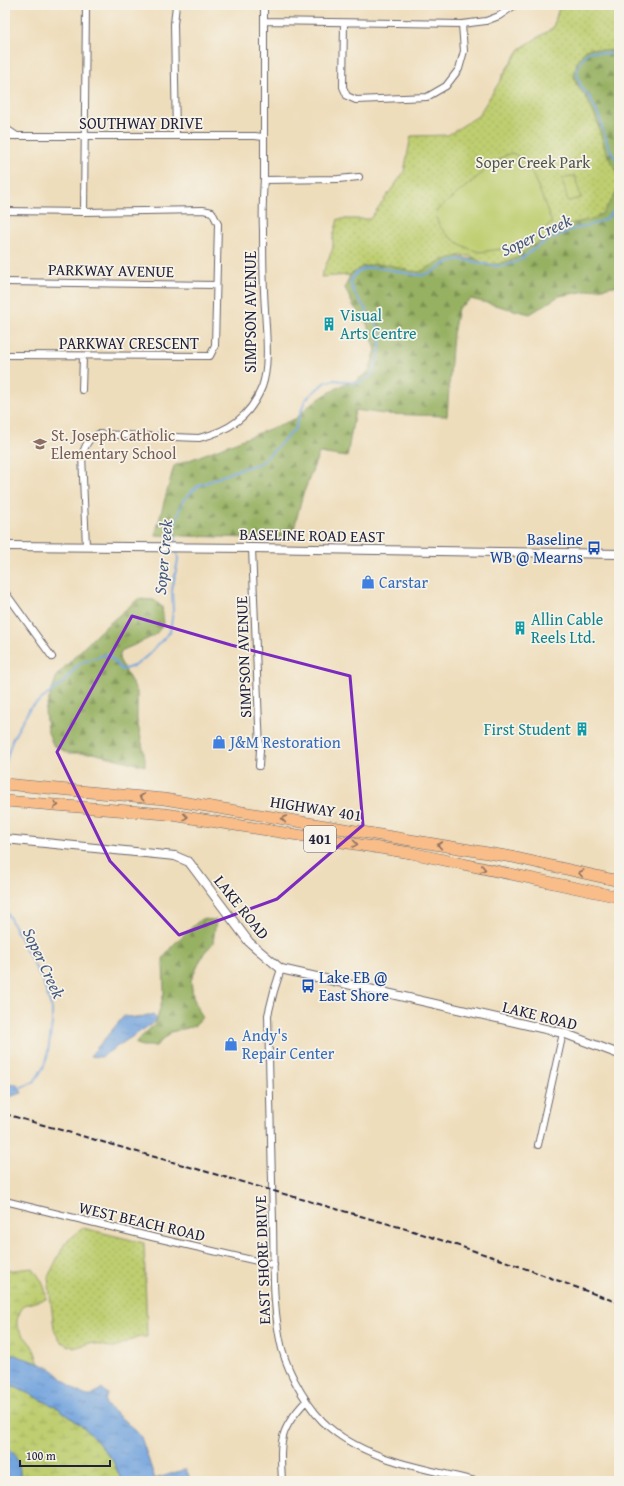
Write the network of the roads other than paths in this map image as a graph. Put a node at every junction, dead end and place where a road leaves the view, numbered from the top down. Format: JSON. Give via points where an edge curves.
{"nodes":[{"id":1,"x":86,"y":5,"type":"edge"},
{"id":2,"x":176,"y":5,"type":"edge"},
{"id":3,"x":264,"y":5,"type":"edge"},
{"id":4,"x":515,"y":5,"type":"edge"},
{"id":5,"x":264,"y":21,"type":"junction"},
{"id":6,"x":344,"y":23,"type":"junction"},
{"id":7,"x":462,"y":24,"type":"junction"},
{"id":8,"x":5,"y":128,"type":"edge"},
{"id":9,"x":5,"y":136,"type":"edge"},
{"id":10,"x":19,"y":136,"type":"junction"},
{"id":11,"x":85,"y":136,"type":"junction"},
{"id":12,"x":176,"y":136,"type":"junction"},
{"id":13,"x":264,"y":137,"type":"junction"},
{"id":14,"x":359,"y":176,"type":"dead end"},
{"id":15,"x":264,"y":180,"type":"junction"},
{"id":16,"x":5,"y":211,"type":"edge"},
{"id":17,"x":84,"y":212,"type":"junction"},
{"id":18,"x":5,"y":282,"type":"edge"},
{"id":19,"x":216,"y":285,"type":"junction"},
{"id":20,"x":5,"y":355,"type":"edge"},
{"id":21,"x":83,"y":356,"type":"junction"},
{"id":22,"x":82,"y":390,"type":"dead end"},
{"id":23,"x":5,"y":546,"type":"edge"},
{"id":24,"x":86,"y":546,"type":"junction"},
{"id":25,"x":252,"y":548,"type":"junction"},
{"id":26,"x":619,"y":554,"type":"edge"},
{"id":27,"x":5,"y":592,"type":"edge"},
{"id":28,"x":52,"y":657,"type":"dead end"},
{"id":29,"x":259,"y":766,"type":"dead end"},
{"id":30,"x":5,"y":784,"type":"edge"},
{"id":31,"x":5,"y":801,"type":"edge"},
{"id":32,"x":5,"y":839,"type":"edge"},
{"id":33,"x":619,"y":881,"type":"edge"},
{"id":34,"x":619,"y":897,"type":"edge"},
{"id":35,"x":281,"y":969,"type":"junction"},
{"id":36,"x":563,"y":1034,"type":"junction"},
{"id":37,"x":619,"y":1054,"type":"edge"},
{"id":38,"x":538,"y":1145,"type":"dead end"},
{"id":39,"x":5,"y":1201,"type":"edge"},
{"id":40,"x":274,"y":1265,"type":"junction"},
{"id":41,"x":306,"y":1401,"type":"junction"},
{"id":42,"x":282,"y":1481,"type":"edge"},
{"id":43,"x":476,"y":1481,"type":"edge"}],
"edges":[{"from":1,"to":11,"type":"street"},
{"from":2,"to":12,"type":"street"},
{"from":3,"to":5,"type":"street","name":"SIMPSON AVENUE"},
{"from":4,"to":7,"type":"street","via":[[486,21]]},
{"from":5,"to":6,"type":"street"},
{"from":5,"to":13,"type":"street","name":"SIMPSON AVENUE"},
{"from":6,"to":7,"type":"street"},
{"from":6,"to":7,"type":"street","via":[[343,86],[347,96],[356,100],[428,97],[446,86],[459,69],[464,51]]},
{"from":8,"to":10,"type":"street","name":"SOUTHWAY DRIVE"},
{"from":9,"to":10,"type":"street","name":"SOUTHWAY DRIVE"},
{"from":10,"to":11,"type":"street","name":"SOUTHWAY DRIVE"},
{"from":11,"to":12,"type":"street","name":"SOUTHWAY DRIVE"},
{"from":11,"to":17,"type":"street"},
{"from":12,"to":13,"type":"street","name":"SOUTHWAY DRIVE"},
{"from":13,"to":15,"type":"street","name":"SIMPSON AVENUE"},
{"from":14,"to":15,"type":"street","via":[[338,179]]},
{"from":15,"to":24,"type":"street","name":"SIMPSON AVENUE","via":[[262,210],[265,374],[257,398],[238,421],[212,435],[199,438],[98,434],[90,438],[82,455]]},
{"from":16,"to":17,"type":"street","name":"PARKWAY CRESCENT"},
{"from":17,"to":19,"type":"street","name":"PARKWAY CRESCENT","via":[[212,212],[218,224]]},
{"from":18,"to":19,"type":"street","name":"PARKWAY AVENUE"},
{"from":19,"to":21,"type":"street","name":"PARKWAY CRESCENT","via":[[215,346],[210,356]]},
{"from":20,"to":21,"type":"street","name":"PARKWAY CRESCENT"},
{"from":21,"to":22,"type":"street"},
{"from":23,"to":24,"type":"street","name":"BASELINE ROAD EAST"},
{"from":24,"to":25,"type":"street","name":"BASELINE ROAD EAST"},
{"from":25,"to":26,"type":"street","name":"BASELINE ROAD EAST"},
{"from":25,"to":29,"type":"street","name":"SIMPSON AVENUE"},
{"from":27,"to":28,"type":"street"},
{"from":33,"to":30,"type":"highway","name":"HIGHWAY 401","number":"401","one_way":true,"via":[[512,857],[164,799]]},
{"from":31,"to":34,"type":"highway","name":"HIGHWAY 401","number":"401","one_way":true,"via":[[166,814],[411,853]]},
{"from":32,"to":35,"type":"street","name":"LAKE ROAD","via":[[175,856],[188,862],[249,942]]},
{"from":35,"to":36,"type":"street","name":"LAKE ROAD"},
{"from":35,"to":40,"type":"street","name":"EAST SHORE DRIVE","via":[[268,1015]]},
{"from":36,"to":37,"type":"street","name":"LAKE ROAD"},
{"from":36,"to":38,"type":"street"},
{"from":39,"to":40,"type":"street","name":"WEST BEACH ROAD"},
{"from":40,"to":41,"type":"street","name":"EAST SHORE DRIVE","via":[[276,1323],[282,1351],[291,1375]]},
{"from":41,"to":42,"type":"street","via":[[294,1414],[282,1435]]},
{"from":41,"to":43,"type":"street","name":"EAST SHORE DRIVE","via":[[329,1428],[356,1446],[381,1457]]}]}
